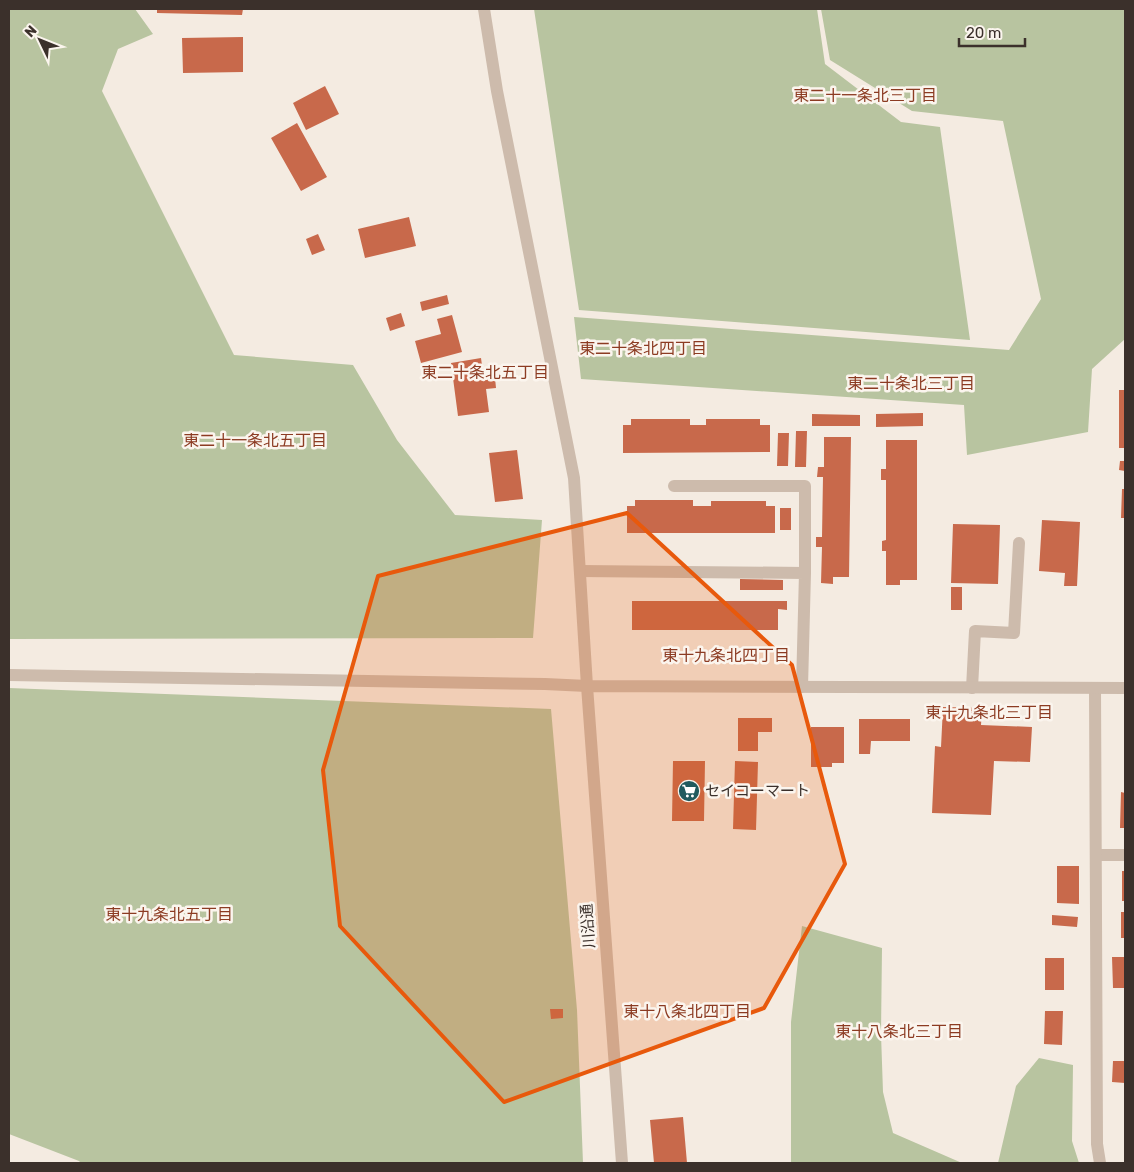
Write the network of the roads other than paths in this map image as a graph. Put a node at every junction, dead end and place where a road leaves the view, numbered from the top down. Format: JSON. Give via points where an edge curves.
{"nodes":[{"id":1,"x":484,"y":9,"type":"edge"},
{"id":2,"x":674,"y":486,"type":"dead end"},
{"id":3,"x":1019,"y":543,"type":"dead end"},
{"id":4,"x":580,"y":571,"type":"junction"},
{"id":5,"x":805,"y":573,"type":"junction"},
{"id":6,"x":9,"y":675,"type":"edge"},
{"id":7,"x":586,"y":686,"type":"junction"},
{"id":8,"x":802,"y":687,"type":"junction"},
{"id":9,"x":972,"y":688,"type":"junction"},
{"id":10,"x":1095,"y":688,"type":"junction"},
{"id":11,"x":1125,"y":688,"type":"edge"},
{"id":12,"x":1096,"y":855,"type":"junction"},
{"id":13,"x":1125,"y":855,"type":"edge"},
{"id":14,"x":622,"y":1163,"type":"edge"},
{"id":15,"x":1100,"y":1163,"type":"edge"}],
"edges":[{"from":1,"to":4,"type":"street","name":"川沿通","via":[[497,91],[574,478]]},
{"from":2,"to":5,"type":"street","via":[[805,486]]},
{"from":3,"to":9,"type":"street","via":[[1014,633],[975,631]]},
{"from":4,"to":5,"type":"street"},
{"from":4,"to":7,"type":"street","name":"川沿通"},
{"from":5,"to":8,"type":"street"},
{"from":6,"to":7,"type":"street"},
{"from":7,"to":8,"type":"street"},
{"from":7,"to":14,"type":"street","name":"川沿通"},
{"from":8,"to":9,"type":"street"},
{"from":9,"to":10,"type":"street"},
{"from":10,"to":11,"type":"street"},
{"from":10,"to":12,"type":"street"},
{"from":12,"to":13,"type":"street"},
{"from":12,"to":15,"type":"street","via":[[1097,1144]]}]}
